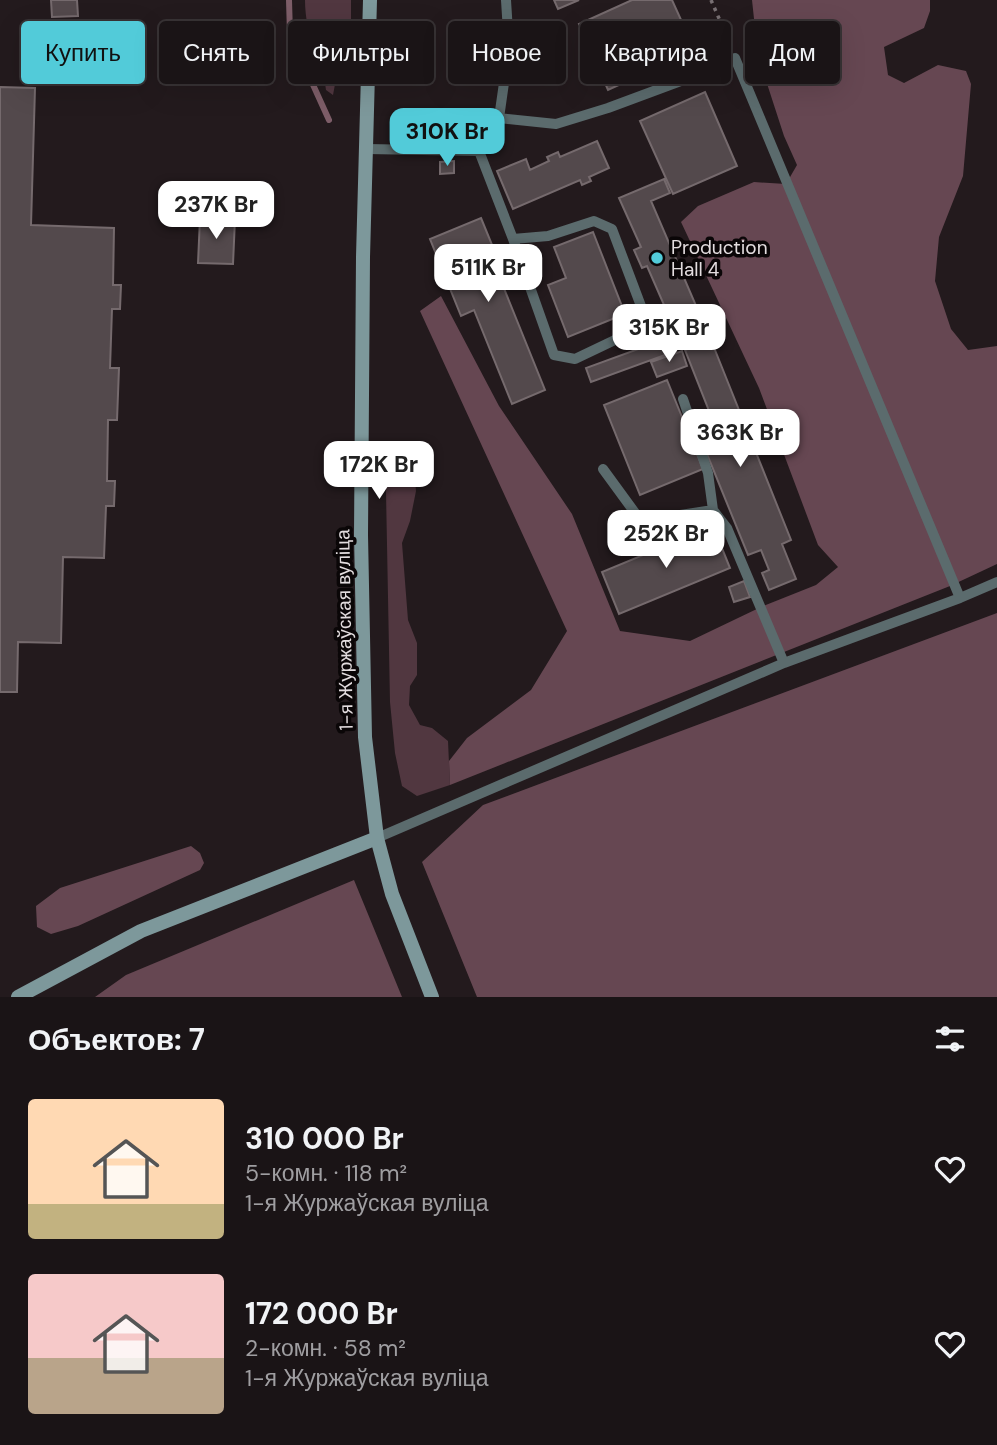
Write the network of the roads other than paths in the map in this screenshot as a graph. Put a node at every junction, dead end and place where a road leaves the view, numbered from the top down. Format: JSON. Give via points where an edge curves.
{"nodes":[{"id":1,"x":370,"y":0,"type":"edge"},
{"id":2,"x":506,"y":0,"type":"edge"},
{"id":3,"x":499,"y":118,"type":"junction"},
{"id":4,"x":367,"y":149,"type":"junction"},
{"id":5,"x":479,"y":151,"type":"junction"},
{"id":6,"x":513,"y":239,"type":"junction"},
{"id":7,"x":683,"y":399,"type":"dead end"},
{"id":8,"x":603,"y":469,"type":"dead end"},
{"id":9,"x":713,"y":510,"type":"junction"},
{"id":10,"x":997,"y":582,"type":"edge"},
{"id":11,"x":960,"y":598,"type":"junction"},
{"id":12,"x":784,"y":663,"type":"junction"},
{"id":13,"x":377,"y":838,"type":"junction"},
{"id":14,"x":18,"y":997,"type":"edge"},
{"id":15,"x":432,"y":997,"type":"edge"}],
"edges":[{"from":1,"to":4,"type":"street","name":"1-я Журжаўская вуліца"},
{"from":2,"to":3,"type":"lane","via":[[509,48]]},
{"from":3,"to":5,"type":"lane"},
{"from":3,"to":11,"type":"lane","via":[[556,124],[735,58]]},
{"from":4,"to":5,"type":"lane"},
{"from":4,"to":13,"type":"street","name":"1-я Журжаўская вуліца","via":[[361,549],[365,737]]},
{"from":5,"to":6,"type":"lane"},
{"from":6,"to":6,"type":"lane","via":[[554,355],[575,359],[640,328],[644,314],[612,229],[594,221],[548,236]]},
{"from":7,"to":9,"type":"lane","via":[[708,473]]},
{"from":8,"to":9,"type":"lane","via":[[641,522]]},
{"from":9,"to":12,"type":"lane","via":[[727,528]]},
{"from":10,"to":11,"type":"lane"},
{"from":11,"to":12,"type":"lane"},
{"from":12,"to":13,"type":"lane"},
{"from":13,"to":14,"type":"street","via":[[141,931]]},
{"from":13,"to":15,"type":"street","name":"1-я Журжаўская вуліца","via":[[392,894]]}]}
